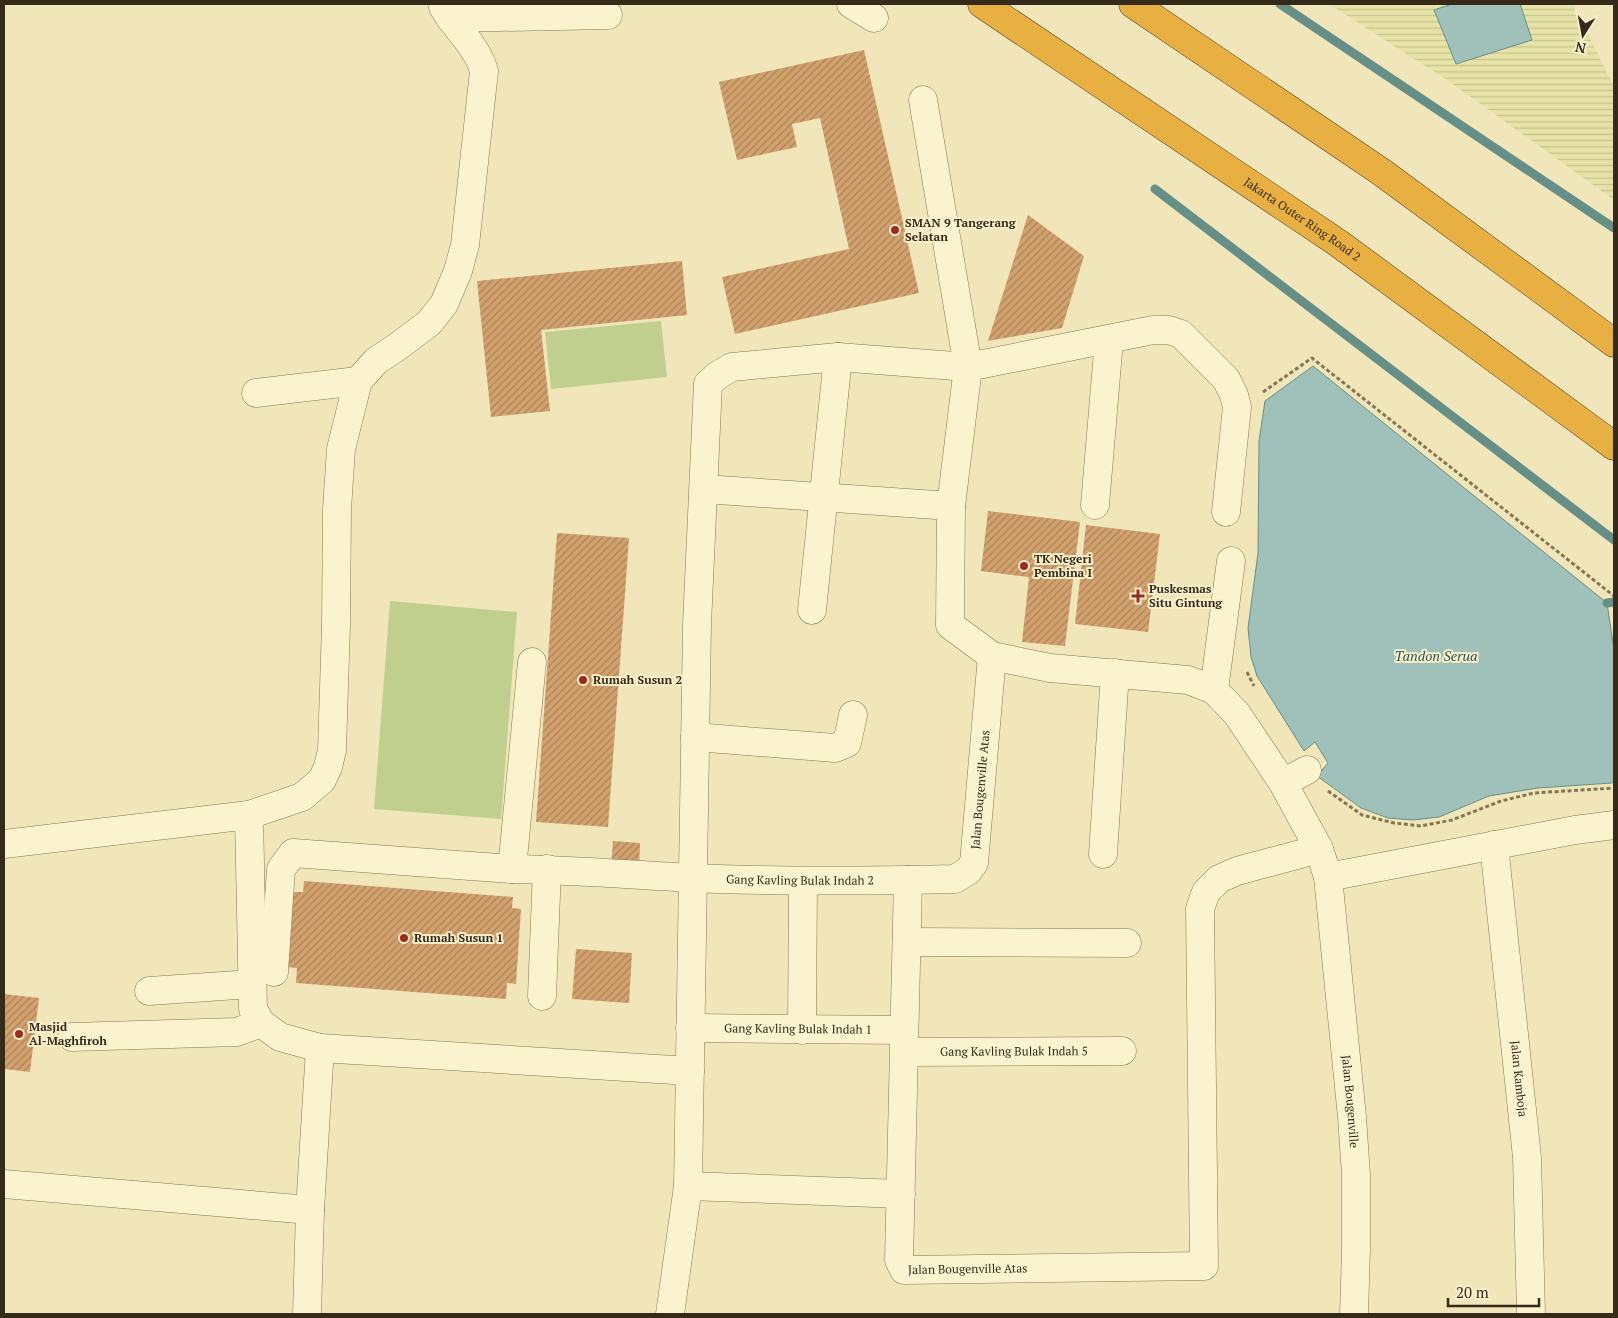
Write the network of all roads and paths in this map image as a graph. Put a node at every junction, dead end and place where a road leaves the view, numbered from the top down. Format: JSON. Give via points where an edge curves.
{"nodes":[{"id":1,"x":851,"y":4,"type":"edge"},
{"id":2,"x":982,"y":4,"type":"edge"},
{"id":3,"x":1133,"y":4,"type":"edge"},
{"id":4,"x":446,"y":11,"type":"edge"},
{"id":5,"x":608,"y":15,"type":"dead end"},
{"id":6,"x":874,"y":18,"type":"dead end"},
{"id":7,"x":923,"y":100,"type":"dead end"},
{"id":8,"x":1109,"y":340,"type":"junction"},
{"id":9,"x":1614,"y":343,"type":"edge"},
{"id":10,"x":838,"y":357,"type":"junction"},
{"id":11,"x":968,"y":368,"type":"junction"},
{"id":12,"x":358,"y":381,"type":"junction"},
{"id":13,"x":256,"y":393,"type":"dead end"},
{"id":14,"x":1258,"y":396,"type":"dead end"},
{"id":15,"x":1614,"y":446,"type":"edge"},
{"id":16,"x":704,"y":489,"type":"junction"},
{"id":17,"x":823,"y":498,"type":"junction"},
{"id":18,"x":1095,"y":505,"type":"dead end"},
{"id":19,"x":951,"y":506,"type":"junction"},
{"id":20,"x":1226,"y":512,"type":"dead end"},
{"id":21,"x":1231,"y":561,"type":"dead end"},
{"id":22,"x":1614,"y":596,"type":"edge"},
{"id":23,"x":812,"y":610,"type":"dead end"},
{"id":24,"x":992,"y":656,"type":"junction"},
{"id":25,"x":532,"y":662,"type":"dead end"},
{"id":26,"x":1245,"y":665,"type":"dead end"},
{"id":27,"x":1116,"y":673,"type":"junction"},
{"id":28,"x":1214,"y":690,"type":"junction"},
{"id":29,"x":1256,"y":690,"type":"dead end"},
{"id":30,"x":853,"y":715,"type":"dead end"},
{"id":31,"x":695,"y":737,"type":"junction"},
{"id":32,"x":1307,"y":770,"type":"joint"},
{"id":33,"x":1283,"y":783,"type":"junction"},
{"id":34,"x":1614,"y":788,"type":"edge"},
{"id":35,"x":249,"y":815,"type":"junction"},
{"id":36,"x":1614,"y":825,"type":"edge"},
{"id":37,"x":4,"y":844,"type":"edge"},
{"id":38,"x":1494,"y":845,"type":"junction"},
{"id":39,"x":1319,"y":849,"type":"junction"},
{"id":40,"x":1103,"y":854,"type":"dead end"},
{"id":41,"x":512,"y":869,"type":"junction"},
{"id":42,"x":547,"y":869,"type":"junction"},
{"id":43,"x":693,"y":878,"type":"junction"},
{"id":44,"x":908,"y":880,"type":"junction"},
{"id":45,"x":803,"y":881,"type":"junction"},
{"id":46,"x":1329,"y":883,"type":"junction"},
{"id":47,"x":907,"y":942,"type":"junction"},
{"id":48,"x":1127,"y":943,"type":"dead end"},
{"id":49,"x":263,"y":978,"type":"junction"},
{"id":50,"x":149,"y":991,"type":"dead end"},
{"id":51,"x":542,"y":996,"type":"dead end"},
{"id":52,"x":261,"y":1023,"type":"junction"},
{"id":53,"x":690,"y":1028,"type":"junction"},
{"id":54,"x":802,"y":1030,"type":"junction"},
{"id":55,"x":72,"y":1037,"type":"dead end"},
{"id":56,"x":905,"y":1041,"type":"junction"},
{"id":57,"x":320,"y":1048,"type":"junction"},
{"id":58,"x":1122,"y":1051,"type":"dead end"},
{"id":59,"x":690,"y":1071,"type":"junction"},
{"id":60,"x":4,"y":1184,"type":"edge"},
{"id":61,"x":688,"y":1186,"type":"junction"},
{"id":62,"x":901,"y":1194,"type":"junction"},
{"id":63,"x":310,"y":1210,"type":"junction"},
{"id":64,"x":307,"y":1314,"type":"edge"},
{"id":65,"x":670,"y":1314,"type":"edge"},
{"id":66,"x":1354,"y":1314,"type":"edge"},
{"id":67,"x":1531,"y":1314,"type":"edge"}],
"edges":[{"from":1,"to":6,"type":"street"},
{"from":2,"to":15,"type":"highway","name":"Jakarta Outer Ring Road 2","via":[[1338,242]]},
{"from":3,"to":9,"type":"highway","via":[[1380,171]]},
{"from":4,"to":5,"type":"street"},
{"from":4,"to":12,"type":"street","via":[[474,48],[484,71],[465,245],[444,304],[429,323],[376,361]]},
{"from":7,"to":11,"type":"street"},
{"from":8,"to":11,"type":"street"},
{"from":8,"to":18,"type":"street"},
{"from":8,"to":20,"type":"street","via":[[1153,330],[1181,334],[1226,379],[1236,407]]},
{"from":10,"to":11,"type":"street"},
{"from":10,"to":16,"type":"street","via":[[732,367],[708,384]]},
{"from":10,"to":17,"type":"street"},
{"from":11,"to":19,"type":"street"},
{"from":12,"to":13,"type":"street"},
{"from":12,"to":35,"type":"street","via":[[341,449],[332,750],[328,767],[322,780],[302,797]]},
{"from":14,"to":22,"type":"path","via":[[1312,358]]},
{"from":16,"to":17,"type":"street"},
{"from":16,"to":31,"type":"street"},
{"from":17,"to":19,"type":"street"},
{"from":17,"to":23,"type":"street"},
{"from":19,"to":24,"type":"street","via":[[950,625]]},
{"from":21,"to":28,"type":"street"},
{"from":24,"to":27,"type":"street","via":[[1050,668]]},
{"from":24,"to":44,"type":"street","name":"Jalan Bougenville Atas","via":[[974,863],[955,879]]},
{"from":25,"to":41,"type":"street"},
{"from":26,"to":29,"type":"path"},
{"from":27,"to":28,"type":"street","via":[[1188,680]]},
{"from":27,"to":40,"type":"street"},
{"from":28,"to":33,"type":"street","name":"Jalan Bougenville","via":[[1237,714]]},
{"from":30,"to":31,"type":"street","via":[[847,743],[835,748]]},
{"from":31,"to":43,"type":"street"},
{"from":32,"to":33,"type":"street"},
{"from":32,"to":34,"type":"path","via":[[1330,793],[1362,815],[1421,826],[1452,820],[1501,801],[1534,793]]},
{"from":33,"to":39,"type":"street","name":"Jalan Bougenville"},
{"from":35,"to":37,"type":"street"},
{"from":35,"to":49,"type":"street"},
{"from":36,"to":38,"type":"street"},
{"from":38,"to":46,"type":"street"},
{"from":38,"to":67,"type":"street","name":"Jalan Kamboja","via":[[1527,1157]]},
{"from":39,"to":46,"type":"street","name":"Jalan Bougenville"},
{"from":39,"to":62,"type":"street","name":"Jalan Bougenville Atas","via":[[1219,879],[1206,892],[1200,909],[1204,1266],[904,1270],[899,1260]]},
{"from":41,"to":42,"type":"street","name":"Gang Kavling Bulak Indah 2"},
{"from":41,"to":49,"type":"street","name":"Gang Kavling Bulak Indah 2","via":[[294,853],[280,869]]},
{"from":42,"to":43,"type":"street","name":"Gang Kavling Bulak Indah 2"},
{"from":42,"to":51,"type":"street"},
{"from":43,"to":45,"type":"street","name":"Gang Kavling Bulak Indah 2"},
{"from":43,"to":53,"type":"street"},
{"from":44,"to":45,"type":"street","name":"Gang Kavling Bulak Indah 2"},
{"from":44,"to":47,"type":"street","name":"Jalan Bougenville Atas"},
{"from":45,"to":54,"type":"street"},
{"from":46,"to":66,"type":"street","name":"Jalan Bougenville","via":[[1356,1175]]},
{"from":47,"to":48,"type":"street"},
{"from":47,"to":56,"type":"street","name":"Jalan Bougenville Atas"},
{"from":49,"to":50,"type":"street"},
{"from":49,"to":52,"type":"street","via":[[253,1009]]},
{"from":52,"to":55,"type":"street","via":[[236,1032]]},
{"from":52,"to":57,"type":"street","via":[[280,1037]]},
{"from":53,"to":54,"type":"street","name":"Gang Kavling Bulak Indah 1"},
{"from":53,"to":59,"type":"street"},
{"from":54,"to":56,"type":"street","name":"Gang Kavling Bulak Indah 1"},
{"from":56,"to":58,"type":"street","name":"Gang Kavling Bulak Indah 5"},
{"from":56,"to":62,"type":"street","name":"Jalan Bougenville Atas"},
{"from":57,"to":59,"type":"street"},
{"from":57,"to":63,"type":"street"},
{"from":59,"to":61,"type":"street"},
{"from":60,"to":63,"type":"street"},
{"from":61,"to":62,"type":"street"},
{"from":61,"to":65,"type":"street"},
{"from":63,"to":64,"type":"street"}]}
